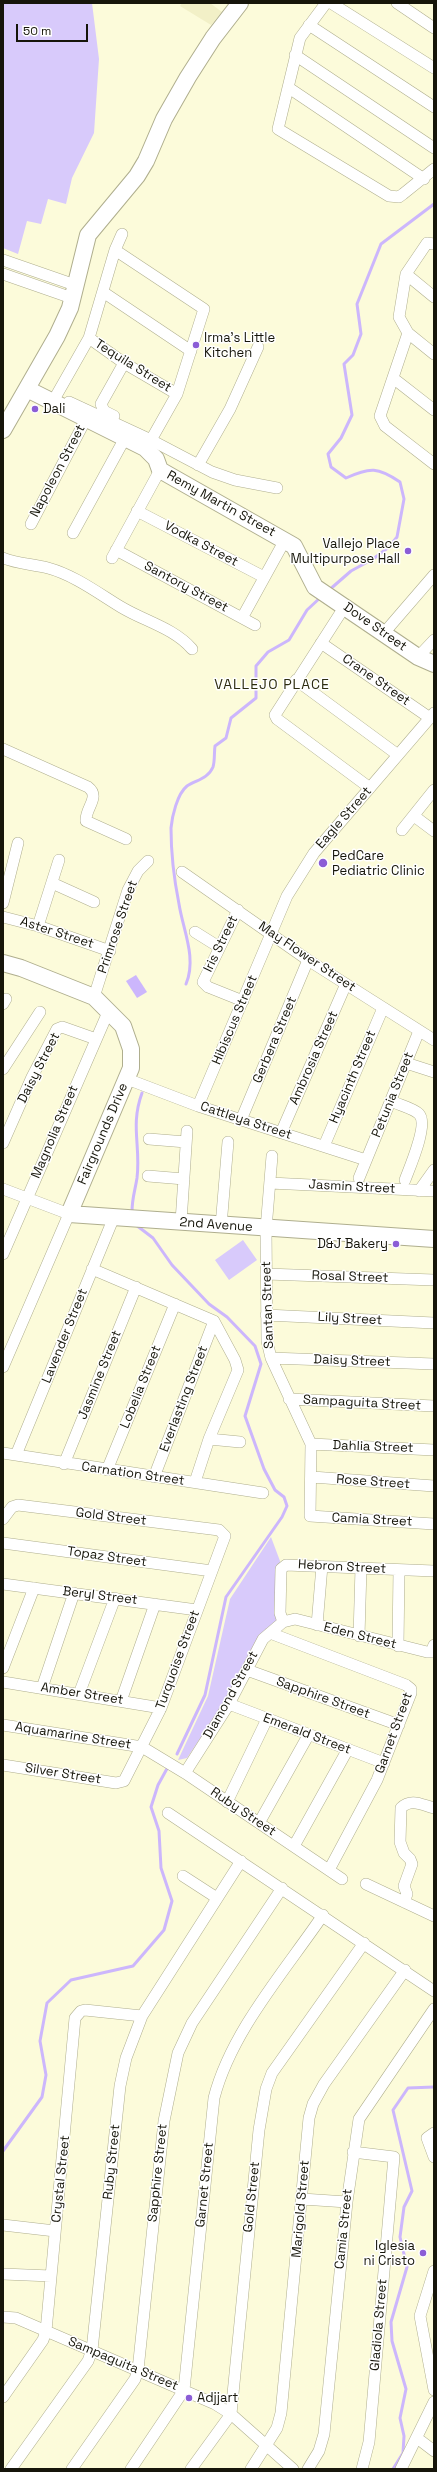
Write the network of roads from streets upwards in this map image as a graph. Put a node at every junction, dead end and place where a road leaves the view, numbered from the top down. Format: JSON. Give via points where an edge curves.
{"nodes":[{"id":1,"x":240,"y":3,"type":"edge"},
{"id":2,"x":326,"y":3,"type":"edge"},
{"id":3,"x":331,"y":3,"type":"edge"},
{"id":4,"x":397,"y":3,"type":"edge"},
{"id":5,"x":309,"y":25,"type":"junction"},
{"id":6,"x":434,"y":28,"type":"edge"},
{"id":7,"x":295,"y":55,"type":"junction"},
{"id":8,"x":434,"y":68,"type":"edge"},
{"id":9,"x":289,"y":88,"type":"junction"},
{"id":10,"x":434,"y":107,"type":"edge"},
{"id":11,"x":434,"y":148,"type":"edge"},
{"id":12,"x":434,"y":169,"type":"edge"},
{"id":13,"x":424,"y":179,"type":"junction"},
{"id":14,"x":122,"y":234,"type":"dead end"},
{"id":15,"x":431,"y":243,"type":"edge"},
{"id":16,"x":115,"y":250,"type":"junction"},
{"id":17,"x":3,"y":260,"type":"edge"},
{"id":18,"x":3,"y":274,"type":"edge"},
{"id":19,"x":406,"y":274,"type":"junction"},
{"id":20,"x":74,"y":292,"type":"junction"},
{"id":21,"x":103,"y":292,"type":"junction"},
{"id":22,"x":434,"y":297,"type":"edge"},
{"id":23,"x":408,"y":333,"type":"junction"},
{"id":24,"x":89,"y":338,"type":"junction"},
{"id":25,"x":258,"y":347,"type":"dead end"},
{"id":26,"x":191,"y":351,"type":"junction"},
{"id":27,"x":434,"y":354,"type":"edge"},
{"id":28,"x":124,"y":363,"type":"junction"},
{"id":29,"x":394,"y":378,"type":"junction"},
{"id":30,"x":27,"y":389,"type":"junction"},
{"id":31,"x":177,"y":394,"type":"junction"},
{"id":32,"x":54,"y":399,"type":"junction"},
{"id":33,"x":434,"y":410,"type":"edge"},
{"id":34,"x":86,"y":419,"type":"junction"},
{"id":35,"x":5,"y":424,"type":"edge"},
{"id":36,"x":152,"y":437,"type":"junction"},
{"id":37,"x":125,"y":438,"type":"junction"},
{"id":38,"x":434,"y":464,"type":"edge"},
{"id":39,"x":198,"y":465,"type":"junction"},
{"id":40,"x":160,"y":470,"type":"junction"},
{"id":41,"x":277,"y":488,"type":"dead end"},
{"id":42,"x":138,"y":511,"type":"junction"},
{"id":43,"x":30,"y":524,"type":"dead end"},
{"id":44,"x":73,"y":533,"type":"dead end"},
{"id":45,"x":285,"y":540,"type":"junction"},
{"id":46,"x":3,"y":558,"type":"edge"},
{"id":47,"x":434,"y":575,"type":"edge"},
{"id":48,"x":264,"y":577,"type":"junction"},
{"id":49,"x":324,"y":592,"type":"joint"},
{"id":50,"x":345,"y":606,"type":"junction"},
{"id":51,"x":242,"y":618,"type":"junction"},
{"id":52,"x":255,"y":625,"type":"dead end"},
{"id":53,"x":384,"y":633,"type":"junction"},
{"id":54,"x":434,"y":640,"type":"edge"},
{"id":55,"x":321,"y":643,"type":"junction"},
{"id":56,"x":192,"y":649,"type":"dead end"},
{"id":57,"x":418,"y":657,"type":"junction"},
{"id":58,"x":434,"y":664,"type":"edge"},
{"id":59,"x":296,"y":680,"type":"junction"},
{"id":60,"x":432,"y":716,"type":"edge"},
{"id":61,"x":3,"y":749,"type":"edge"},
{"id":62,"x":398,"y":755,"type":"junction"},
{"id":63,"x":370,"y":788,"type":"junction"},
{"id":64,"x":434,"y":790,"type":"edge"},
{"id":65,"x":414,"y":816,"type":"junction"},
{"id":66,"x":402,"y":830,"type":"dead end"},
{"id":67,"x":434,"y":831,"type":"edge"},
{"id":68,"x":126,"y":839,"type":"dead end"},
{"id":69,"x":18,"y":843,"type":"dead end"},
{"id":70,"x":59,"y":860,"type":"dead end"},
{"id":71,"x":148,"y":861,"type":"dead end"},
{"id":72,"x":182,"y":872,"type":"dead end"},
{"id":73,"x":52,"y":883,"type":"junction"},
{"id":74,"x":94,"y":902,"type":"dead end"},
{"id":75,"x":3,"y":903,"type":"edge"},
{"id":76,"x":238,"y":910,"type":"junction"},
{"id":77,"x":3,"y":917,"type":"edge"},
{"id":78,"x":38,"y":926,"type":"junction"},
{"id":79,"x":195,"y":932,"type":"dead end"},
{"id":80,"x":272,"y":933,"type":"junction"},
{"id":81,"x":219,"y":947,"type":"junction"},
{"id":82,"x":110,"y":951,"type":"junction"},
{"id":83,"x":308,"y":960,"type":"junction"},
{"id":84,"x":3,"y":963,"type":"edge"},
{"id":85,"x":346,"y":984,"type":"junction"},
{"id":86,"x":94,"y":997,"type":"junction"},
{"id":87,"x":243,"y":1001,"type":"junction"},
{"id":88,"x":383,"y":1008,"type":"junction"},
{"id":89,"x":109,"y":1010,"type":"junction"},
{"id":90,"x":40,"y":1012,"type":"dead end"},
{"id":91,"x":418,"y":1031,"type":"junction"},
{"id":92,"x":96,"y":1040,"type":"junction"},
{"id":93,"x":434,"y":1040,"type":"edge"},
{"id":94,"x":406,"y":1063,"type":"junction"},
{"id":95,"x":3,"y":1069,"type":"edge"},
{"id":96,"x":434,"y":1072,"type":"edge"},
{"id":97,"x":127,"y":1079,"type":"junction"},
{"id":98,"x":391,"y":1101,"type":"junction"},
{"id":99,"x":198,"y":1106,"type":"junction"},
{"id":100,"x":241,"y":1120,"type":"junction"},
{"id":101,"x":281,"y":1133,"type":"junction"},
{"id":102,"x":149,"y":1139,"type":"dead end"},
{"id":103,"x":228,"y":1142,"type":"dead end"},
{"id":104,"x":3,"y":1143,"type":"edge"},
{"id":105,"x":324,"y":1146,"type":"junction"},
{"id":106,"x":272,"y":1156,"type":"dead end"},
{"id":107,"x":366,"y":1160,"type":"junction"},
{"id":108,"x":434,"y":1170,"type":"edge"},
{"id":109,"x":148,"y":1176,"type":"dead end"},
{"id":110,"x":359,"y":1178,"type":"dead end"},
{"id":111,"x":184,"y":1179,"type":"junction"},
{"id":112,"x":404,"y":1180,"type":"dead end"},
{"id":113,"x":270,"y":1183,"type":"junction"},
{"id":114,"x":3,"y":1189,"type":"edge"},
{"id":115,"x":419,"y":1190,"type":"junction"},
{"id":116,"x":434,"y":1191,"type":"edge"},
{"id":117,"x":27,"y":1199,"type":"junction"},
{"id":118,"x":69,"y":1214,"type":"junction"},
{"id":119,"x":114,"y":1217,"type":"junction"},
{"id":120,"x":181,"y":1222,"type":"junction"},
{"id":121,"x":221,"y":1226,"type":"junction"},
{"id":122,"x":266,"y":1229,"type":"junction"},
{"id":123,"x":434,"y":1239,"type":"edge"},
{"id":124,"x":3,"y":1254,"type":"edge"},
{"id":125,"x":92,"y":1269,"type":"junction"},
{"id":126,"x":266,"y":1274,"type":"junction"},
{"id":127,"x":434,"y":1280,"type":"edge"},
{"id":128,"x":136,"y":1287,"type":"junction"},
{"id":129,"x":175,"y":1304,"type":"junction"},
{"id":130,"x":266,"y":1315,"type":"junction"},
{"id":131,"x":214,"y":1321,"type":"junction"},
{"id":132,"x":434,"y":1324,"type":"edge"},
{"id":133,"x":271,"y":1358,"type":"junction"},
{"id":134,"x":434,"y":1364,"type":"edge"},
{"id":135,"x":3,"y":1367,"type":"edge"},
{"id":136,"x":289,"y":1399,"type":"junction"},
{"id":137,"x":434,"y":1406,"type":"edge"},
{"id":138,"x":209,"y":1438,"type":"junction"},
{"id":139,"x":240,"y":1442,"type":"dead end"},
{"id":140,"x":311,"y":1444,"type":"junction"},
{"id":141,"x":434,"y":1450,"type":"edge"},
{"id":142,"x":3,"y":1453,"type":"edge"},
{"id":143,"x":16,"y":1455,"type":"junction"},
{"id":144,"x":64,"y":1464,"type":"junction"},
{"id":145,"x":107,"y":1470,"type":"junction"},
{"id":146,"x":154,"y":1477,"type":"junction"},
{"id":147,"x":312,"y":1477,"type":"junction"},
{"id":148,"x":195,"y":1482,"type":"junction"},
{"id":149,"x":434,"y":1486,"type":"edge"},
{"id":150,"x":263,"y":1493,"type":"dead end"},
{"id":151,"x":310,"y":1516,"type":"joint"},
{"id":152,"x":3,"y":1519,"type":"edge"},
{"id":153,"x":434,"y":1524,"type":"edge"},
{"id":154,"x":224,"y":1533,"type":"joint"},
{"id":155,"x":3,"y":1543,"type":"edge"},
{"id":156,"x":322,"y":1566,"type":"junction"},
{"id":157,"x":361,"y":1568,"type":"junction"},
{"id":158,"x":399,"y":1570,"type":"junction"},
{"id":159,"x":434,"y":1570,"type":"edge"},
{"id":160,"x":212,"y":1571,"type":"junction"},
{"id":161,"x":3,"y":1584,"type":"edge"},
{"id":162,"x":34,"y":1588,"type":"junction"},
{"id":163,"x":74,"y":1593,"type":"junction"},
{"id":164,"x":115,"y":1598,"type":"junction"},
{"id":165,"x":155,"y":1604,"type":"junction"},
{"id":166,"x":197,"y":1610,"type":"junction"},
{"id":167,"x":283,"y":1622,"type":"junction"},
{"id":168,"x":317,"y":1625,"type":"junction"},
{"id":169,"x":270,"y":1633,"type":"junction"},
{"id":170,"x":359,"y":1636,"type":"junction"},
{"id":171,"x":398,"y":1646,"type":"junction"},
{"id":172,"x":434,"y":1646,"type":"edge"},
{"id":173,"x":3,"y":1668,"type":"edge"},
{"id":174,"x":247,"y":1670,"type":"junction"},
{"id":175,"x":3,"y":1682,"type":"edge"},
{"id":176,"x":42,"y":1688,"type":"junction"},
{"id":177,"x":80,"y":1694,"type":"junction"},
{"id":178,"x":121,"y":1700,"type":"junction"},
{"id":179,"x":229,"y":1704,"type":"junction"},
{"id":180,"x":161,"y":1708,"type":"junction"},
{"id":181,"x":267,"y":1719,"type":"junction"},
{"id":182,"x":3,"y":1725,"type":"edge"},
{"id":183,"x":399,"y":1725,"type":"junction"},
{"id":184,"x":309,"y":1734,"type":"junction"},
{"id":185,"x":142,"y":1747,"type":"junction"},
{"id":186,"x":348,"y":1749,"type":"junction"},
{"id":187,"x":384,"y":1763,"type":"junction"},
{"id":188,"x":3,"y":1765,"type":"edge"},
{"id":189,"x":185,"y":1773,"type":"junction"},
{"id":190,"x":122,"y":1783,"type":"joint"},
{"id":191,"x":227,"y":1802,"type":"junction"},
{"id":192,"x":434,"y":1808,"type":"edge"},
{"id":193,"x":168,"y":1813,"type":"dead end"},
{"id":194,"x":259,"y":1823,"type":"junction"},
{"id":195,"x":294,"y":1846,"type":"junction"},
{"id":196,"x":241,"y":1861,"type":"junction"},
{"id":197,"x":329,"y":1870,"type":"junction"},
{"id":198,"x":183,"y":1876,"type":"dead end"},
{"id":199,"x":342,"y":1879,"type":"dead end"},
{"id":200,"x":366,"y":1884,"type":"dead end"},
{"id":201,"x":282,"y":1888,"type":"junction"},
{"id":202,"x":217,"y":1898,"type":"junction"},
{"id":203,"x":404,"y":1902,"type":"junction"},
{"id":204,"x":323,"y":1915,"type":"junction"},
{"id":205,"x":434,"y":1916,"type":"edge"},
{"id":206,"x":364,"y":1943,"type":"junction"},
{"id":207,"x":405,"y":1970,"type":"junction"},
{"id":208,"x":434,"y":1991,"type":"edge"},
{"id":209,"x":434,"y":2009,"type":"edge"},
{"id":210,"x":142,"y":2016,"type":"junction"},
{"id":211,"x":434,"y":2133,"type":"edge"},
{"id":212,"x":353,"y":2152,"type":"junction"},
{"id":213,"x":434,"y":2156,"type":"edge"},
{"id":214,"x":302,"y":2199,"type":"junction"},
{"id":215,"x":347,"y":2202,"type":"junction"},
{"id":216,"x":3,"y":2225,"type":"edge"},
{"id":217,"x":55,"y":2230,"type":"junction"},
{"id":218,"x":434,"y":2271,"type":"edge"},
{"id":219,"x":3,"y":2274,"type":"edge"},
{"id":220,"x":51,"y":2276,"type":"junction"},
{"id":221,"x":431,"y":2295,"type":"edge"},
{"id":222,"x":3,"y":2317,"type":"edge"},
{"id":223,"x":46,"y":2331,"type":"junction"},
{"id":224,"x":425,"y":2340,"type":"junction"},
{"id":225,"x":434,"y":2347,"type":"edge"},
{"id":226,"x":92,"y":2350,"type":"junction"},
{"id":227,"x":138,"y":2370,"type":"junction"},
{"id":228,"x":184,"y":2390,"type":"junction"},
{"id":229,"x":434,"y":2390,"type":"edge"},
{"id":230,"x":3,"y":2397,"type":"edge"},
{"id":231,"x":434,"y":2402,"type":"edge"},
{"id":232,"x":231,"y":2414,"type":"junction"},
{"id":233,"x":417,"y":2438,"type":"junction"},
{"id":234,"x":267,"y":2446,"type":"junction"},
{"id":235,"x":434,"y":2451,"type":"edge"},
{"id":236,"x":11,"y":2469,"type":"edge"},
{"id":237,"x":72,"y":2469,"type":"edge"},
{"id":238,"x":131,"y":2469,"type":"edge"},
{"id":239,"x":191,"y":2469,"type":"edge"},
{"id":240,"x":251,"y":2469,"type":"edge"},
{"id":241,"x":293,"y":2469,"type":"edge"},
{"id":242,"x":308,"y":2469,"type":"edge"},
{"id":243,"x":362,"y":2469,"type":"edge"},
{"id":244,"x":401,"y":2469,"type":"edge"}],
"edges":[{"from":1,"to":20,"type":"street","via":[[188,77],[164,119],[137,176],[88,235]]},
{"from":2,"to":5,"type":"street"},
{"from":3,"to":8,"type":"street"},
{"from":4,"to":6,"type":"street"},
{"from":5,"to":7,"type":"street","via":[[300,38]]},
{"from":5,"to":10,"type":"street"},
{"from":7,"to":9,"type":"street"},
{"from":7,"to":11,"type":"street"},
{"from":9,"to":13,"type":"street"},
{"from":9,"to":13,"type":"street","via":[[278,124],[280,130],[389,196],[399,197]]},
{"from":12,"to":13,"type":"street"},
{"from":14,"to":16,"type":"street"},
{"from":15,"to":19,"type":"street"},
{"from":16,"to":21,"type":"street"},
{"from":16,"to":26,"type":"street","via":[[201,305],[204,312]]},
{"from":17,"to":20,"type":"street"},
{"from":18,"to":20,"type":"street"},
{"from":19,"to":22,"type":"street"},
{"from":19,"to":23,"type":"street","via":[[399,317]]},
{"from":20,"to":30,"type":"street","via":[[57,336]]},
{"from":21,"to":24,"type":"street"},
{"from":21,"to":26,"type":"street"},
{"from":23,"to":27,"type":"street"},
{"from":23,"to":29,"type":"street"},
{"from":24,"to":28,"type":"street","name":"Tequila Street"},
{"from":24,"to":32,"type":"street"},
{"from":25,"to":39,"type":"street","via":[[230,409]]},
{"from":26,"to":31,"type":"street"},
{"from":28,"to":31,"type":"street","name":"Tequila Street"},
{"from":28,"to":36,"type":"street","via":[[101,404],[104,411]]},
{"from":29,"to":33,"type":"street"},
{"from":29,"to":38,"type":"street","via":[[380,419],[385,426]]},
{"from":30,"to":32,"type":"street","name":"Remy Martin Street"},
{"from":30,"to":35,"type":"street"},
{"from":31,"to":36,"type":"street"},
{"from":32,"to":34,"type":"street","name":"Remy Martin Street"},
{"from":32,"to":36,"type":"street"},
{"from":34,"to":37,"type":"street","name":"Remy Martin Street"},
{"from":34,"to":43,"type":"street","name":"Napoleon Street"},
{"from":36,"to":39,"type":"street"},
{"from":37,"to":40,"type":"street","name":"Remy Martin Street","via":[[145,448],[156,459]]},
{"from":37,"to":44,"type":"street"},
{"from":39,"to":41,"type":"street","via":[[235,480]]},
{"from":40,"to":42,"type":"street"},
{"from":40,"to":45,"type":"street","name":"Remy Martin Street"},
{"from":42,"to":48,"type":"street","name":"Vodka Street"},
{"from":42,"to":51,"type":"street","name":"Santory Street","via":[[114,554]]},
{"from":45,"to":48,"type":"street"},
{"from":45,"to":49,"type":"street","name":"Remy Martin Street","via":[[297,548],[313,584]]},
{"from":46,"to":56,"type":"street","via":[[29,566],[48,568],[85,584],[121,607],[186,642]]},
{"from":47,"to":53,"type":"street"},
{"from":48,"to":51,"type":"street"},
{"from":49,"to":50,"type":"street","name":"Dove Street"},
{"from":50,"to":53,"type":"street","name":"Dove Street"},
{"from":50,"to":55,"type":"street"},
{"from":51,"to":52,"type":"street","name":"Santory Street"},
{"from":53,"to":57,"type":"street","name":"Dove Street"},
{"from":54,"to":57,"type":"street"},
{"from":55,"to":59,"type":"street"},
{"from":55,"to":60,"type":"street","name":"Crane Street"},
{"from":57,"to":58,"type":"street","name":"Dove Street"},
{"from":59,"to":62,"type":"street"},
{"from":59,"to":63,"type":"street","via":[[275,717]]},
{"from":60,"to":62,"type":"street","name":"Eagle Street"},
{"from":61,"to":68,"type":"street","via":[[93,790],[94,797],[86,821]]},
{"from":62,"to":63,"type":"street","name":"Eagle Street"},
{"from":63,"to":80,"type":"street","name":"Eagle Street","via":[[299,874]]},
{"from":64,"to":65,"type":"street"},
{"from":65,"to":66,"type":"street"},
{"from":65,"to":67,"type":"street"},
{"from":69,"to":75,"type":"street"},
{"from":70,"to":73,"type":"street"},
{"from":71,"to":82,"type":"street","name":"Primrose Street","via":[[138,871],[128,890]]},
{"from":72,"to":76,"type":"street","name":"May Flower Street"},
{"from":73,"to":74,"type":"street"},
{"from":73,"to":78,"type":"street"},
{"from":76,"to":80,"type":"street","name":"May Flower Street"},
{"from":76,"to":81,"type":"street","name":"Iris Street"},
{"from":77,"to":78,"type":"street","name":"Aster Street"},
{"from":78,"to":82,"type":"street","name":"Aster Street"},
{"from":79,"to":81,"type":"street"},
{"from":80,"to":83,"type":"street","name":"May Flower Street"},
{"from":80,"to":87,"type":"street","name":"Hibiscus Street"},
{"from":81,"to":87,"type":"street","name":"Iris Street","via":[[203,982],[208,987]]},
{"from":82,"to":86,"type":"street","name":"Primrose Street"},
{"from":83,"to":85,"type":"street","name":"May Flower Street"},
{"from":83,"to":100,"type":"street","name":"Gerbera Street"},
{"from":84,"to":86,"type":"street","name":"Fairgrounds Drive"},
{"from":85,"to":88,"type":"street","name":"May Flower Street"},
{"from":85,"to":101,"type":"street","name":"Ambrosia Street"},
{"from":86,"to":89,"type":"street","name":"Fairgrounds Drive"},
{"from":87,"to":99,"type":"street","name":"Hibiscus Street"},
{"from":88,"to":91,"type":"street","name":"May Flower Street"},
{"from":88,"to":105,"type":"street","name":"Hyacinth Street"},
{"from":89,"to":92,"type":"street","name":"Magnolia Street"},
{"from":89,"to":97,"type":"street","name":"Fairgrounds Drive","via":[[124,1026],[129,1042],[131,1068]]},
{"from":90,"to":95,"type":"street"},
{"from":91,"to":93,"type":"street","name":"May Flower Street"},
{"from":91,"to":94,"type":"street","name":"Petunia Street"},
{"from":92,"to":104,"type":"street","name":"Daisy Street","via":[[62,1027],[57,1029],[32,1077]]},
{"from":92,"to":117,"type":"street","name":"Magnolia Street"},
{"from":94,"to":96,"type":"street"},
{"from":94,"to":98,"type":"street","name":"Petunia Street"},
{"from":97,"to":99,"type":"street","name":"Cattleya Street"},
{"from":97,"to":118,"type":"street","name":"Fairgrounds Drive"},
{"from":98,"to":107,"type":"street","name":"Petunia Street"},
{"from":98,"to":112,"type":"street","via":[[419,1113],[422,1119],[418,1147]]},
{"from":99,"to":100,"type":"street","name":"Cattleya Street"},
{"from":100,"to":101,"type":"street","name":"Cattleya Street"},
{"from":101,"to":105,"type":"street","name":"Cattleya Street"},
{"from":102,"to":111,"type":"street","via":[[187,1136]]},
{"from":103,"to":121,"type":"street"},
{"from":105,"to":107,"type":"street","name":"Cattleya Street"},
{"from":106,"to":113,"type":"street","name":"Santan Street"},
{"from":107,"to":110,"type":"street","name":"Petunia Street"},
{"from":108,"to":115,"type":"street"},
{"from":109,"to":111,"type":"street"},
{"from":111,"to":120,"type":"street"},
{"from":113,"to":115,"type":"street","name":"Jasmin Street"},
{"from":113,"to":122,"type":"street","name":"Santan Street"},
{"from":114,"to":117,"type":"street","name":"2nd Avenue"},
{"from":115,"to":116,"type":"street","name":"Jasmin Street"},
{"from":117,"to":118,"type":"street","name":"2nd Avenue"},
{"from":117,"to":124,"type":"street","name":"Magnolia Street"},
{"from":118,"to":119,"type":"street","name":"2nd Avenue"},
{"from":118,"to":135,"type":"street","name":"Fairgrounds Drive"},
{"from":119,"to":120,"type":"street","name":"2nd Avenue"},
{"from":119,"to":125,"type":"street","name":"Lavender Street"},
{"from":120,"to":121,"type":"street","name":"2nd Avenue"},
{"from":121,"to":122,"type":"street","name":"2nd Avenue"},
{"from":122,"to":123,"type":"street","name":"2nd Avenue"},
{"from":122,"to":126,"type":"street","name":"Santan Street"},
{"from":125,"to":128,"type":"street"},
{"from":125,"to":143,"type":"street","name":"Lavender Street"},
{"from":126,"to":127,"type":"street","name":"Rosal Street"},
{"from":126,"to":130,"type":"street","name":"Santan Street"},
{"from":128,"to":129,"type":"street"},
{"from":128,"to":144,"type":"street","name":"Jasmine Street"},
{"from":129,"to":131,"type":"street"},
{"from":129,"to":145,"type":"street","name":"Lobelia Street"},
{"from":130,"to":132,"type":"street","name":"Lily Street"},
{"from":130,"to":133,"type":"street","name":"Santan Street","via":[[267,1341]]},
{"from":131,"to":138,"type":"street","via":[[238,1370]]},
{"from":131,"to":146,"type":"street","name":"Everlasting Street"},
{"from":133,"to":134,"type":"street","name":"Daisy Street"},
{"from":133,"to":136,"type":"street","name":"Santan Street"},
{"from":136,"to":137,"type":"street","name":"Sampaguita Street"},
{"from":136,"to":140,"type":"street","name":"Santan Street"},
{"from":138,"to":139,"type":"street"},
{"from":138,"to":148,"type":"street"},
{"from":140,"to":141,"type":"street","name":"Dahlia Street"},
{"from":140,"to":147,"type":"street","name":"Santan Street"},
{"from":142,"to":143,"type":"street","name":"Carnation Street"},
{"from":143,"to":144,"type":"street","name":"Carnation Street"},
{"from":144,"to":145,"type":"street","name":"Carnation Street"},
{"from":145,"to":146,"type":"street","name":"Carnation Street"},
{"from":146,"to":148,"type":"street","name":"Carnation Street"},
{"from":147,"to":149,"type":"street","name":"Rose Street"},
{"from":147,"to":151,"type":"street","name":"Santan Street"},
{"from":148,"to":150,"type":"street","name":"Carnation Street"},
{"from":151,"to":153,"type":"street","name":"Camia Street"},
{"from":152,"to":154,"type":"street","name":"Gold Street","via":[[18,1505],[219,1530]]},
{"from":154,"to":160,"type":"street","name":"Turquoise Street","via":[[225,1538]]},
{"from":155,"to":160,"type":"street","name":"Topaz Street"},
{"from":156,"to":157,"type":"street","name":"Hebron Street"},
{"from":156,"to":167,"type":"street","name":"Hebron Street","via":[[288,1564],[282,1567],[280,1613]]},
{"from":156,"to":168,"type":"street"},
{"from":157,"to":158,"type":"street","name":"Hebron Street"},
{"from":157,"to":170,"type":"street"},
{"from":158,"to":159,"type":"street","name":"Hebron Street"},
{"from":158,"to":171,"type":"street"},
{"from":160,"to":166,"type":"street","name":"Turquoise Street"},
{"from":161,"to":162,"type":"street","name":"Beryl Street"},
{"from":162,"to":163,"type":"street","name":"Beryl Street"},
{"from":162,"to":173,"type":"street"},
{"from":163,"to":164,"type":"street","name":"Beryl Street"},
{"from":163,"to":176,"type":"street"},
{"from":164,"to":165,"type":"street","name":"Beryl Street"},
{"from":164,"to":177,"type":"street"},
{"from":165,"to":166,"type":"street","name":"Beryl Street"},
{"from":165,"to":178,"type":"street"},
{"from":166,"to":180,"type":"street","name":"Turquoise Street"},
{"from":167,"to":168,"type":"street","name":"Eden Street","via":[[295,1619]]},
{"from":167,"to":169,"type":"street","name":"Diamond Street"},
{"from":168,"to":170,"type":"street","name":"Eden Street"},
{"from":169,"to":174,"type":"street","name":"Diamond Street","via":[[257,1649]]},
{"from":169,"to":183,"type":"street","name":"Garnet Street","via":[[409,1686],[411,1693]]},
{"from":170,"to":171,"type":"street","name":"Eden Street"},
{"from":171,"to":172,"type":"street","name":"Eden Street","via":[[427,1652],[431,1652]]},
{"from":174,"to":179,"type":"street","name":"Diamond Street"},
{"from":174,"to":183,"type":"street","name":"Sapphire Street"},
{"from":175,"to":176,"type":"street","name":"Amber Street"},
{"from":176,"to":177,"type":"street","name":"Amber Street"},
{"from":177,"to":178,"type":"street","name":"Amber Street"},
{"from":178,"to":180,"type":"street","name":"Amber Street"},
{"from":179,"to":181,"type":"street","name":"Emerald Street"},
{"from":179,"to":189,"type":"street","name":"Diamond Street"},
{"from":180,"to":185,"type":"street","name":"Turquoise Street"},
{"from":181,"to":184,"type":"street","name":"Emerald Street"},
{"from":181,"to":191,"type":"street"},
{"from":182,"to":185,"type":"street","name":"Aquamarine Street"},
{"from":183,"to":187,"type":"street","name":"Garnet Street"},
{"from":184,"to":186,"type":"street","name":"Emerald Street"},
{"from":184,"to":194,"type":"street"},
{"from":185,"to":189,"type":"street","name":"Ruby Street"},
{"from":185,"to":190,"type":"street","name":"Turquoise Street"},
{"from":186,"to":187,"type":"street","name":"Emerald Street"},
{"from":186,"to":195,"type":"street"},
{"from":187,"to":197,"type":"street","name":"Garnet Street"},
{"from":188,"to":190,"type":"street","name":"Silver Street"},
{"from":189,"to":191,"type":"street","name":"Ruby Street"},
{"from":191,"to":194,"type":"street","name":"Ruby Street"},
{"from":192,"to":203,"type":"street","via":[[412,1802],[401,1808],[400,1842],[412,1864],[404,1886]]},
{"from":193,"to":196,"type":"street"},
{"from":194,"to":195,"type":"street","name":"Ruby Street"},
{"from":195,"to":197,"type":"street","name":"Ruby Street"},
{"from":196,"to":201,"type":"street"},
{"from":196,"to":202,"type":"street","name":"Ruby Street"},
{"from":197,"to":199,"type":"street","name":"Ruby Street"},
{"from":198,"to":202,"type":"street"},
{"from":200,"to":203,"type":"street"},
{"from":201,"to":204,"type":"street"},
{"from":201,"to":227,"type":"street","name":"Sapphire Street","via":[[192,2023],[178,2053],[164,2121]]},
{"from":202,"to":210,"type":"street","name":"Ruby Street"},
{"from":203,"to":205,"type":"street"},
{"from":204,"to":206,"type":"street"},
{"from":204,"to":228,"type":"street","name":"Garnet Street","via":[[238,2038],[220,2072],[213,2105]]},
{"from":206,"to":207,"type":"street"},
{"from":206,"to":232,"type":"street","name":"Gold Street","via":[[272,2073],[266,2089],[259,2130]]},
{"from":207,"to":208,"type":"street"},
{"from":207,"to":214,"type":"street","name":"Marigold Street","via":[[324,2084],[313,2104],[309,2118]]},
{"from":209,"to":212,"type":"street","name":"Camia Street","via":[[358,2119]]},
{"from":210,"to":217,"type":"street","name":"Crystal Street","via":[[85,2010],[76,2018]]},
{"from":210,"to":226,"type":"street","name":"Ruby Street","via":[[126,2058],[120,2086]]},
{"from":211,"to":213,"type":"street","via":[[426,2138]]},
{"from":212,"to":215,"type":"street","name":"Camia Street"},
{"from":212,"to":243,"type":"street","name":"Gladiola Street","via":[[394,2157],[369,2442]]},
{"from":214,"to":215,"type":"street"},
{"from":214,"to":234,"type":"street","name":"Marigold Street","via":[[281,2413],[277,2428]]},
{"from":215,"to":242,"type":"street","name":"Camia Street","via":[[324,2434],[319,2452]]},
{"from":216,"to":217,"type":"street"},
{"from":217,"to":220,"type":"street","name":"Crystal Street"},
{"from":218,"to":221,"type":"street"},
{"from":219,"to":220,"type":"street"},
{"from":220,"to":223,"type":"street","name":"Crystal Street"},
{"from":221,"to":224,"type":"street","via":[[420,2316]]},
{"from":222,"to":223,"type":"street","via":[[11,2316]]},
{"from":223,"to":226,"type":"street","name":"Sampaguita Street"},
{"from":223,"to":230,"type":"street","name":"Crystal Street","via":[[43,2340]]},
{"from":224,"to":225,"type":"street"},
{"from":224,"to":229,"type":"street"},
{"from":226,"to":227,"type":"street","name":"Sampaguita Street"},
{"from":226,"to":236,"type":"street","name":"Ruby Street","via":[[88,2361]]},
{"from":227,"to":228,"type":"street","name":"Sampaguita Street"},
{"from":227,"to":237,"type":"street","name":"Sapphire Street","via":[[135,2379]]},
{"from":228,"to":232,"type":"street","name":"Sampaguita Street"},
{"from":228,"to":238,"type":"street","name":"Garnet Street"},
{"from":231,"to":233,"type":"street"},
{"from":232,"to":234,"type":"street","name":"Sampaguita Street"},
{"from":232,"to":239,"type":"street"},
{"from":233,"to":235,"type":"street"},
{"from":233,"to":244,"type":"street"},
{"from":234,"to":240,"type":"street","name":"Marigold Street"},
{"from":234,"to":241,"type":"street","name":"Sampaguita Street"}]}
